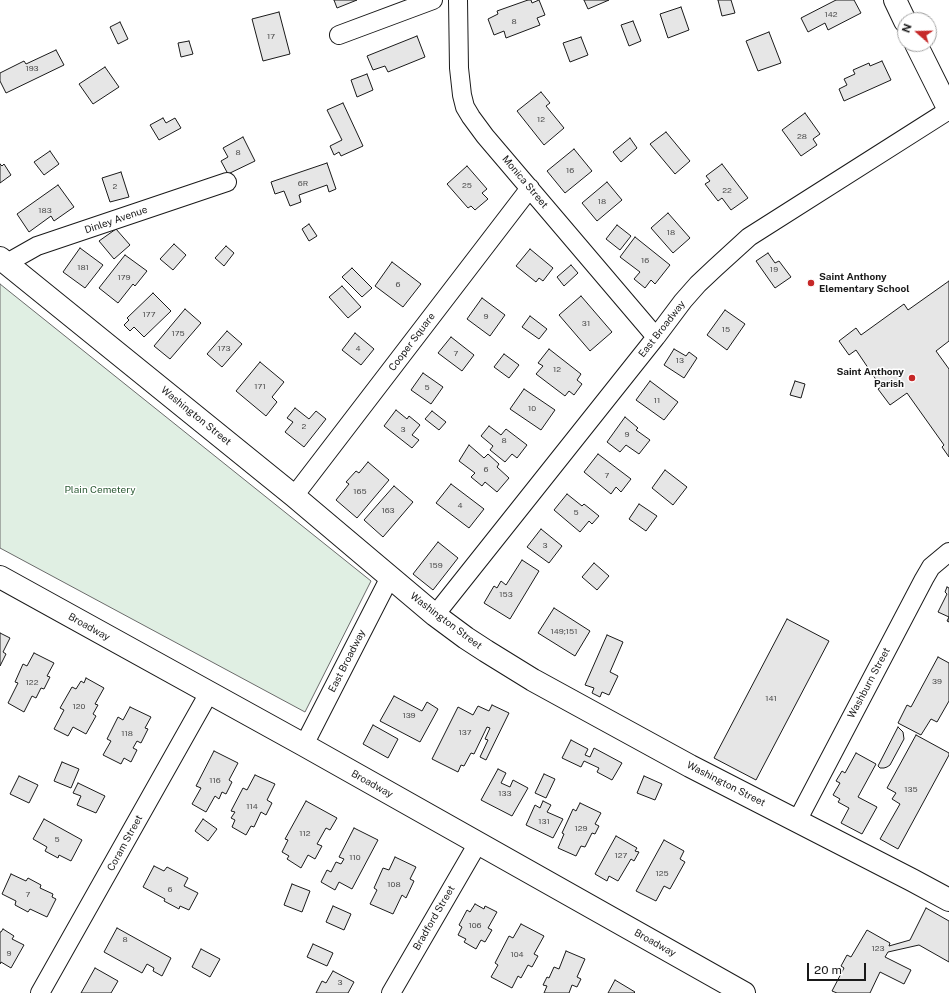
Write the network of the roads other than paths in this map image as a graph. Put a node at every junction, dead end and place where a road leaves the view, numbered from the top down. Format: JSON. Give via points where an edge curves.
{"nodes":[{"id":1,"x":432,"y":0,"type":"edge"},
{"id":2,"x":458,"y":0,"type":"edge"},
{"id":3,"x":895,"y":0,"type":"edge"},
{"id":4,"x":901,"y":12,"type":"edge"},
{"id":5,"x":339,"y":35,"type":"dead end"},
{"id":6,"x":920,"y":52,"type":"edge"},
{"id":7,"x":949,"y":110,"type":"edge"},
{"id":8,"x":227,"y":182,"type":"dead end"},
{"id":9,"x":530,"y":188,"type":"junction"},
{"id":10,"x":3,"y":261,"type":"edge"},
{"id":11,"x":656,"y":337,"type":"junction"},
{"id":12,"x":294,"y":496,"type":"junction"},
{"id":13,"x":949,"y":552,"type":"edge"},
{"id":14,"x":0,"y":577,"type":"edge"},
{"id":15,"x":390,"y":577,"type":"junction"},
{"id":16,"x":435,"y":615,"type":"junction"},
{"id":17,"x":209,"y":693,"type":"junction"},
{"id":18,"x":304,"y":745,"type":"junction"},
{"id":19,"x":797,"y":821,"type":"junction"},
{"id":20,"x":478,"y":843,"type":"junction"},
{"id":21,"x":949,"y":900,"type":"edge"},
{"id":22,"x":742,"y":992,"type":"edge"},
{"id":23,"x":40,"y":993,"type":"edge"},
{"id":24,"x":391,"y":993,"type":"edge"}],
"edges":[{"from":1,"to":5,"type":"street"},
{"from":2,"to":9,"type":"street","name":"Monica Street","via":[[459,68],[465,107]]},
{"from":3,"to":4,"type":"street"},
{"from":6,"to":7,"type":"street"},
{"from":7,"to":11,"type":"street","name":"East Broadway","via":[[749,237],[698,284]]},
{"from":8,"to":10,"type":"street","name":"Dinley Avenue","via":[[37,246]]},
{"from":9,"to":11,"type":"street","name":"Monica Street"},
{"from":9,"to":12,"type":"street","name":"Cooper Square"},
{"from":10,"to":12,"type":"street","name":"Washington Street"},
{"from":11,"to":16,"type":"street","name":"East Broadway"},
{"from":12,"to":15,"type":"street","name":"Washington Street"},
{"from":13,"to":19,"type":"street","name":"Washburn Street","via":[[931,567],[924,579]]},
{"from":14,"to":17,"type":"street","name":"Broadway"},
{"from":15,"to":16,"type":"street","name":"Washington Street"},
{"from":15,"to":18,"type":"street","name":"East Broadway"},
{"from":16,"to":19,"type":"street","name":"Washington Street","via":[[479,647],[533,680]]},
{"from":17,"to":18,"type":"street","name":"Broadway"},
{"from":17,"to":23,"type":"street","name":"Coram Street"},
{"from":18,"to":20,"type":"street","name":"Broadway"},
{"from":19,"to":21,"type":"street","name":"Washington Street"},
{"from":20,"to":22,"type":"street","name":"Broadway"},
{"from":20,"to":24,"type":"street","name":"Bradford Street"}]}
